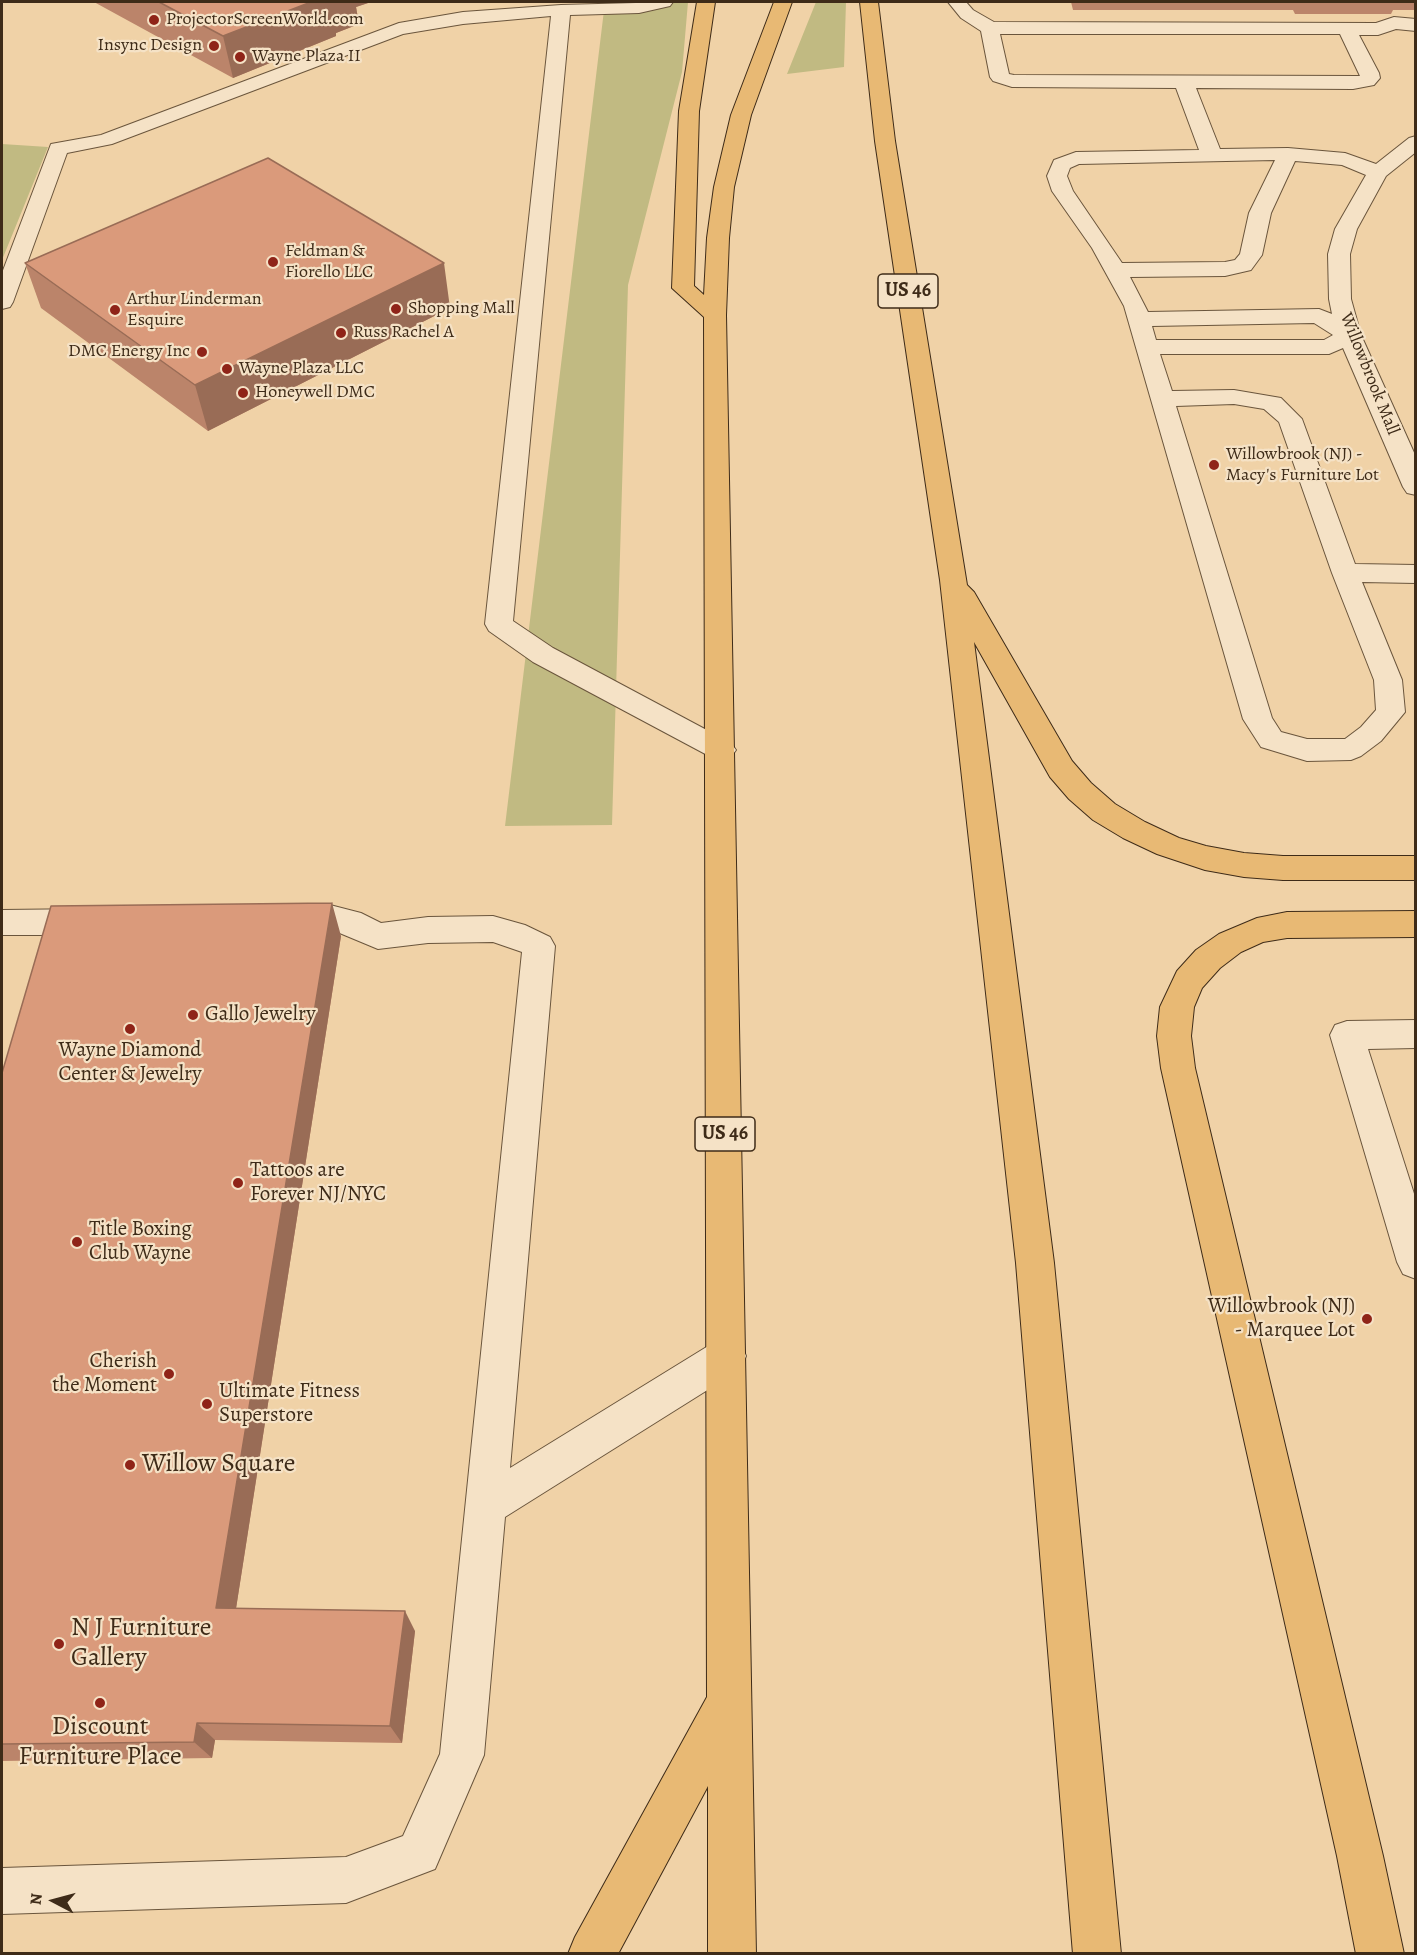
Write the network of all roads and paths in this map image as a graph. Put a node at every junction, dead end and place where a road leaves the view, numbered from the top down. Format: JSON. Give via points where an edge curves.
{"nodes":[{"id":1,"x":664,"y":2,"type":"edge"},
{"id":2,"x":706,"y":2,"type":"edge"},
{"id":3,"x":783,"y":2,"type":"edge"},
{"id":4,"x":869,"y":2,"type":"edge"},
{"id":5,"x":957,"y":2,"type":"edge"},
{"id":6,"x":561,"y":10,"type":"junction"},
{"id":7,"x":1416,"y":25,"type":"edge"},
{"id":8,"x":990,"y":28,"type":"junction"},
{"id":9,"x":1347,"y":29,"type":"junction"},
{"id":10,"x":1184,"y":83,"type":"junction"},
{"id":11,"x":1416,"y":142,"type":"edge"},
{"id":12,"x":1288,"y":154,"type":"junction"},
{"id":13,"x":1212,"y":156,"type":"junction"},
{"id":14,"x":1378,"y":172,"type":"junction"},
{"id":15,"x":1115,"y":270,"type":"junction"},
{"id":16,"x":2,"y":302,"type":"edge"},
{"id":17,"x":715,"y":315,"type":"junction"},
{"id":18,"x":1138,"y":319,"type":"junction"},
{"id":19,"x":1349,"y":335,"type":"junction"},
{"id":20,"x":1147,"y":346,"type":"junction"},
{"id":21,"x":1162,"y":399,"type":"junction"},
{"id":22,"x":1416,"y":487,"type":"edge"},
{"id":23,"x":1345,"y":573,"type":"junction"},
{"id":24,"x":1416,"y":574,"type":"edge"},
{"id":25,"x":953,"y":580,"type":"junction"},
{"id":26,"x":721,"y":750,"type":"junction"},
{"id":27,"x":1416,"y":868,"type":"edge"},
{"id":28,"x":260,"y":918,"type":"edge"},
{"id":29,"x":118,"y":921,"type":"edge"},
{"id":30,"x":2,"y":923,"type":"edge"},
{"id":31,"x":1416,"y":924,"type":"edge"},
{"id":32,"x":1416,"y":1034,"type":"edge"},
{"id":33,"x":1416,"y":1262,"type":"edge"},
{"id":34,"x":727,"y":1356,"type":"junction"},
{"id":35,"x":487,"y":1505,"type":"junction"},
{"id":36,"x":729,"y":1702,"type":"junction"},
{"id":37,"x":2,"y":1892,"type":"edge"},
{"id":38,"x":592,"y":1953,"type":"edge"},
{"id":39,"x":732,"y":1953,"type":"edge"},
{"id":40,"x":1097,"y":1953,"type":"edge"},
{"id":41,"x":1380,"y":1953,"type":"edge"}],
"edges":[{"from":1,"to":6,"type":"street","via":[[639,8]]},
{"from":2,"to":17,"type":"highway","via":[[689,111],[683,288]]},
{"from":3,"to":17,"type":"highway","number":"US 46","via":[[741,115],[724,187]]},
{"from":4,"to":25,"type":"highway","number":"US 46","via":[[885,141]]},
{"from":5,"to":8,"type":"street","via":[[967,14]]},
{"from":6,"to":16,"type":"street","via":[[463,18],[399,29],[105,140],[58,148]]},
{"from":6,"to":26,"type":"street","via":[[499,624],[543,655]]},
{"from":7,"to":9,"type":"street"},
{"from":8,"to":9,"type":"street"},
{"from":8,"to":10,"type":"street","via":[[998,72],[1005,80]]},
{"from":9,"to":10,"type":"street","via":[[1370,78],[1367,81]]},
{"from":10,"to":13,"type":"street"},
{"from":11,"to":14,"type":"street","name":"Willowbrook Mall"},
{"from":12,"to":13,"type":"street"},
{"from":12,"to":14,"type":"street","via":[[1345,159]]},
{"from":12,"to":15,"type":"street","via":[[1260,213],[1251,255],[1243,265],[1225,269]]},
{"from":13,"to":15,"type":"street","via":[[1076,158],[1061,164],[1057,176],[1063,191]]},
{"from":14,"to":19,"type":"street","name":"Willowbrook Mall","via":[[1357,205],[1339,254],[1340,299]]},
{"from":15,"to":18,"type":"street"},
{"from":17,"to":26,"type":"highway","number":"US 46"},
{"from":18,"to":19,"type":"street","via":[[1319,316]]},
{"from":18,"to":20,"type":"street"},
{"from":19,"to":20,"type":"street","via":[[1329,347]]},
{"from":19,"to":22,"type":"street","name":"Willowbrook Mall"},
{"from":20,"to":21,"type":"street"},
{"from":21,"to":23,"type":"street","via":[[1234,397],[1272,403],[1290,419]]},
{"from":21,"to":23,"type":"street","via":[[1258,720],[1271,740],[1307,750],[1351,748],[1391,712],[1388,680]]},
{"from":23,"to":24,"type":"street"},
{"from":25,"to":27,"type":"highway","via":[[1061,769],[1096,805],[1134,830],[1205,858],[1244,865]]},
{"from":25,"to":40,"type":"highway","number":"US 46","via":[[1035,1263]]},
{"from":26,"to":34,"type":"highway","number":"US 46"},
{"from":28,"to":35,"type":"street","via":[[330,917],[351,922],[378,936],[493,929],[539,946]]},
{"from":29,"to":30,"type":"street"},
{"from":31,"to":41,"type":"highway","via":[[1287,925],[1257,931],[1230,943],[1208,958],[1189,980],[1177,1006],[1174,1036],[1178,1068]]},
{"from":32,"to":33,"type":"street","via":[[1347,1035]]},
{"from":34,"to":35,"type":"street"},
{"from":34,"to":36,"type":"highway","number":"US 46"},
{"from":35,"to":37,"type":"street","via":[[462,1755],[419,1853],[346,1880]]},
{"from":36,"to":38,"type":"highway"},
{"from":36,"to":39,"type":"highway","number":"US 46"}]}
